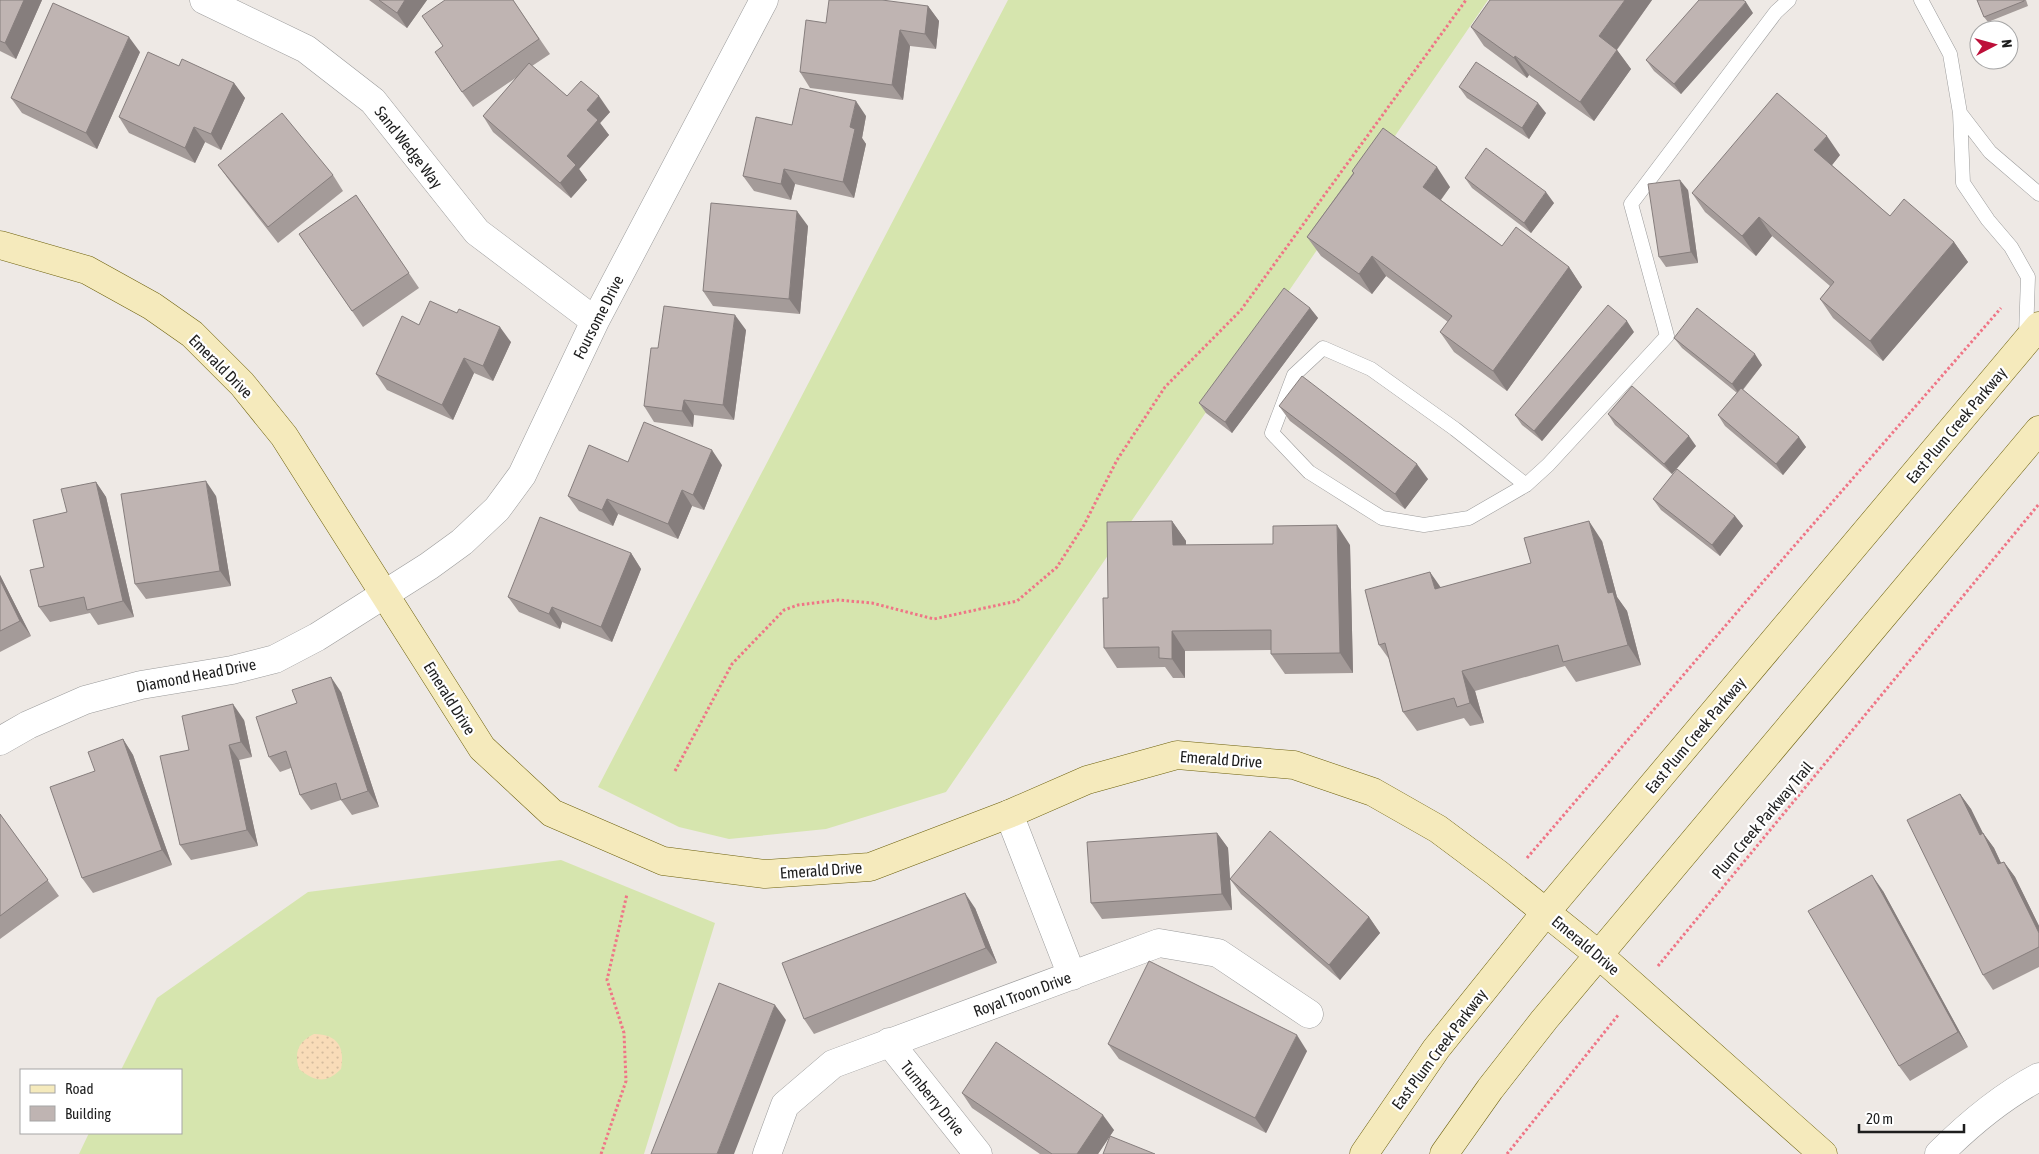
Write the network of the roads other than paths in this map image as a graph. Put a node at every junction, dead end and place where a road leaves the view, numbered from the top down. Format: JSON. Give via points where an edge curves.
{"nodes":[{"id":1,"x":204,"y":0,"type":"edge"},
{"id":2,"x":764,"y":0,"type":"edge"},
{"id":3,"x":1789,"y":0,"type":"edge"},
{"id":4,"x":1920,"y":0,"type":"edge"},
{"id":5,"x":1960,"y":113,"type":"junction"},
{"id":6,"x":2039,"y":194,"type":"edge"},
{"id":7,"x":0,"y":245,"type":"edge"},
{"id":8,"x":595,"y":321,"type":"junction"},
{"id":9,"x":2032,"y":335,"type":"edge"},
{"id":10,"x":2039,"y":430,"type":"edge"},
{"id":11,"x":1526,"y":485,"type":"junction"},
{"id":12,"x":385,"y":594,"type":"junction"},
{"id":13,"x":0,"y":742,"type":"edge"},
{"id":14,"x":1008,"y":814,"type":"junction"},
{"id":15,"x":1546,"y":912,"type":"junction"},
{"id":16,"x":1598,"y":954,"type":"junction"},
{"id":17,"x":1072,"y":976,"type":"junction"},
{"id":18,"x":1309,"y":1014,"type":"dead end"},
{"id":19,"x":889,"y":1042,"type":"junction"},
{"id":20,"x":2039,"y":1078,"type":"edge"},
{"id":21,"x":767,"y":1154,"type":"edge"},
{"id":22,"x":978,"y":1154,"type":"edge"},
{"id":23,"x":1364,"y":1154,"type":"edge"},
{"id":24,"x":1444,"y":1154,"type":"edge"},
{"id":25,"x":1823,"y":1154,"type":"edge"},
{"id":26,"x":1939,"y":1154,"type":"edge"}],
"edges":[{"from":1,"to":8,"type":"street","name":"Sand Wedge Way","via":[[306,49],[373,101],[477,232]]},
{"from":2,"to":8,"type":"street","name":"Foursome Drive"},
{"from":3,"to":11,"type":"lane","via":[[1776,12],[1632,204],[1668,336]]},
{"from":4,"to":5,"type":"lane","via":[[1950,54]]},
{"from":5,"to":6,"type":"lane","via":[[1990,152]]},
{"from":5,"to":9,"type":"lane","via":[[1963,183],[2011,247],[2028,277],[2027,323]]},
{"from":7,"to":12,"type":"street","name":"Emerald Drive","via":[[87,270],[152,306],[192,334],[242,384],[284,436]]},
{"from":8,"to":12,"type":"street","name":"Foursome Drive","via":[[522,475],[497,509],[462,542]]},
{"from":9,"to":15,"type":"street","name":"East Plum Creek Parkway"},
{"from":10,"to":16,"type":"street"},
{"from":11,"to":11,"type":"lane","via":[[1469,518],[1424,526],[1382,518],[1309,472],[1272,433],[1294,375],[1323,348],[1371,369],[1455,428]]},
{"from":12,"to":13,"type":"street","name":"Diamond Head Drive","via":[[318,637],[275,659],[232,670],[141,685],[85,700],[28,725]]},
{"from":12,"to":14,"type":"street","name":"Emerald Drive","via":[[482,748],[552,813],[663,861],[765,874],[870,867]]},
{"from":14,"to":15,"type":"street","name":"Emerald Drive","via":[[1087,780],[1177,754],[1294,765],[1373,792],[1438,829]]},
{"from":14,"to":17,"type":"street"},
{"from":15,"to":16,"type":"street","name":"Emerald Drive"},
{"from":15,"to":23,"type":"street","name":"East Plum Creek Parkway","via":[[1436,1049]]},
{"from":16,"to":24,"type":"street","via":[[1490,1090]]},
{"from":16,"to":25,"type":"street","name":"Emerald Drive"},
{"from":17,"to":18,"type":"street","name":"Royal Troon Drive","via":[[1158,943],[1218,953]]},
{"from":17,"to":19,"type":"street","name":"Royal Troon Drive"},
{"from":19,"to":21,"type":"street","name":"Royal Troon Drive","via":[[833,1064],[785,1105]]},
{"from":19,"to":22,"type":"street","name":"Turnberry Drive"},
{"from":20,"to":26,"type":"street","via":[[2015,1090],[1967,1126]]}]}
